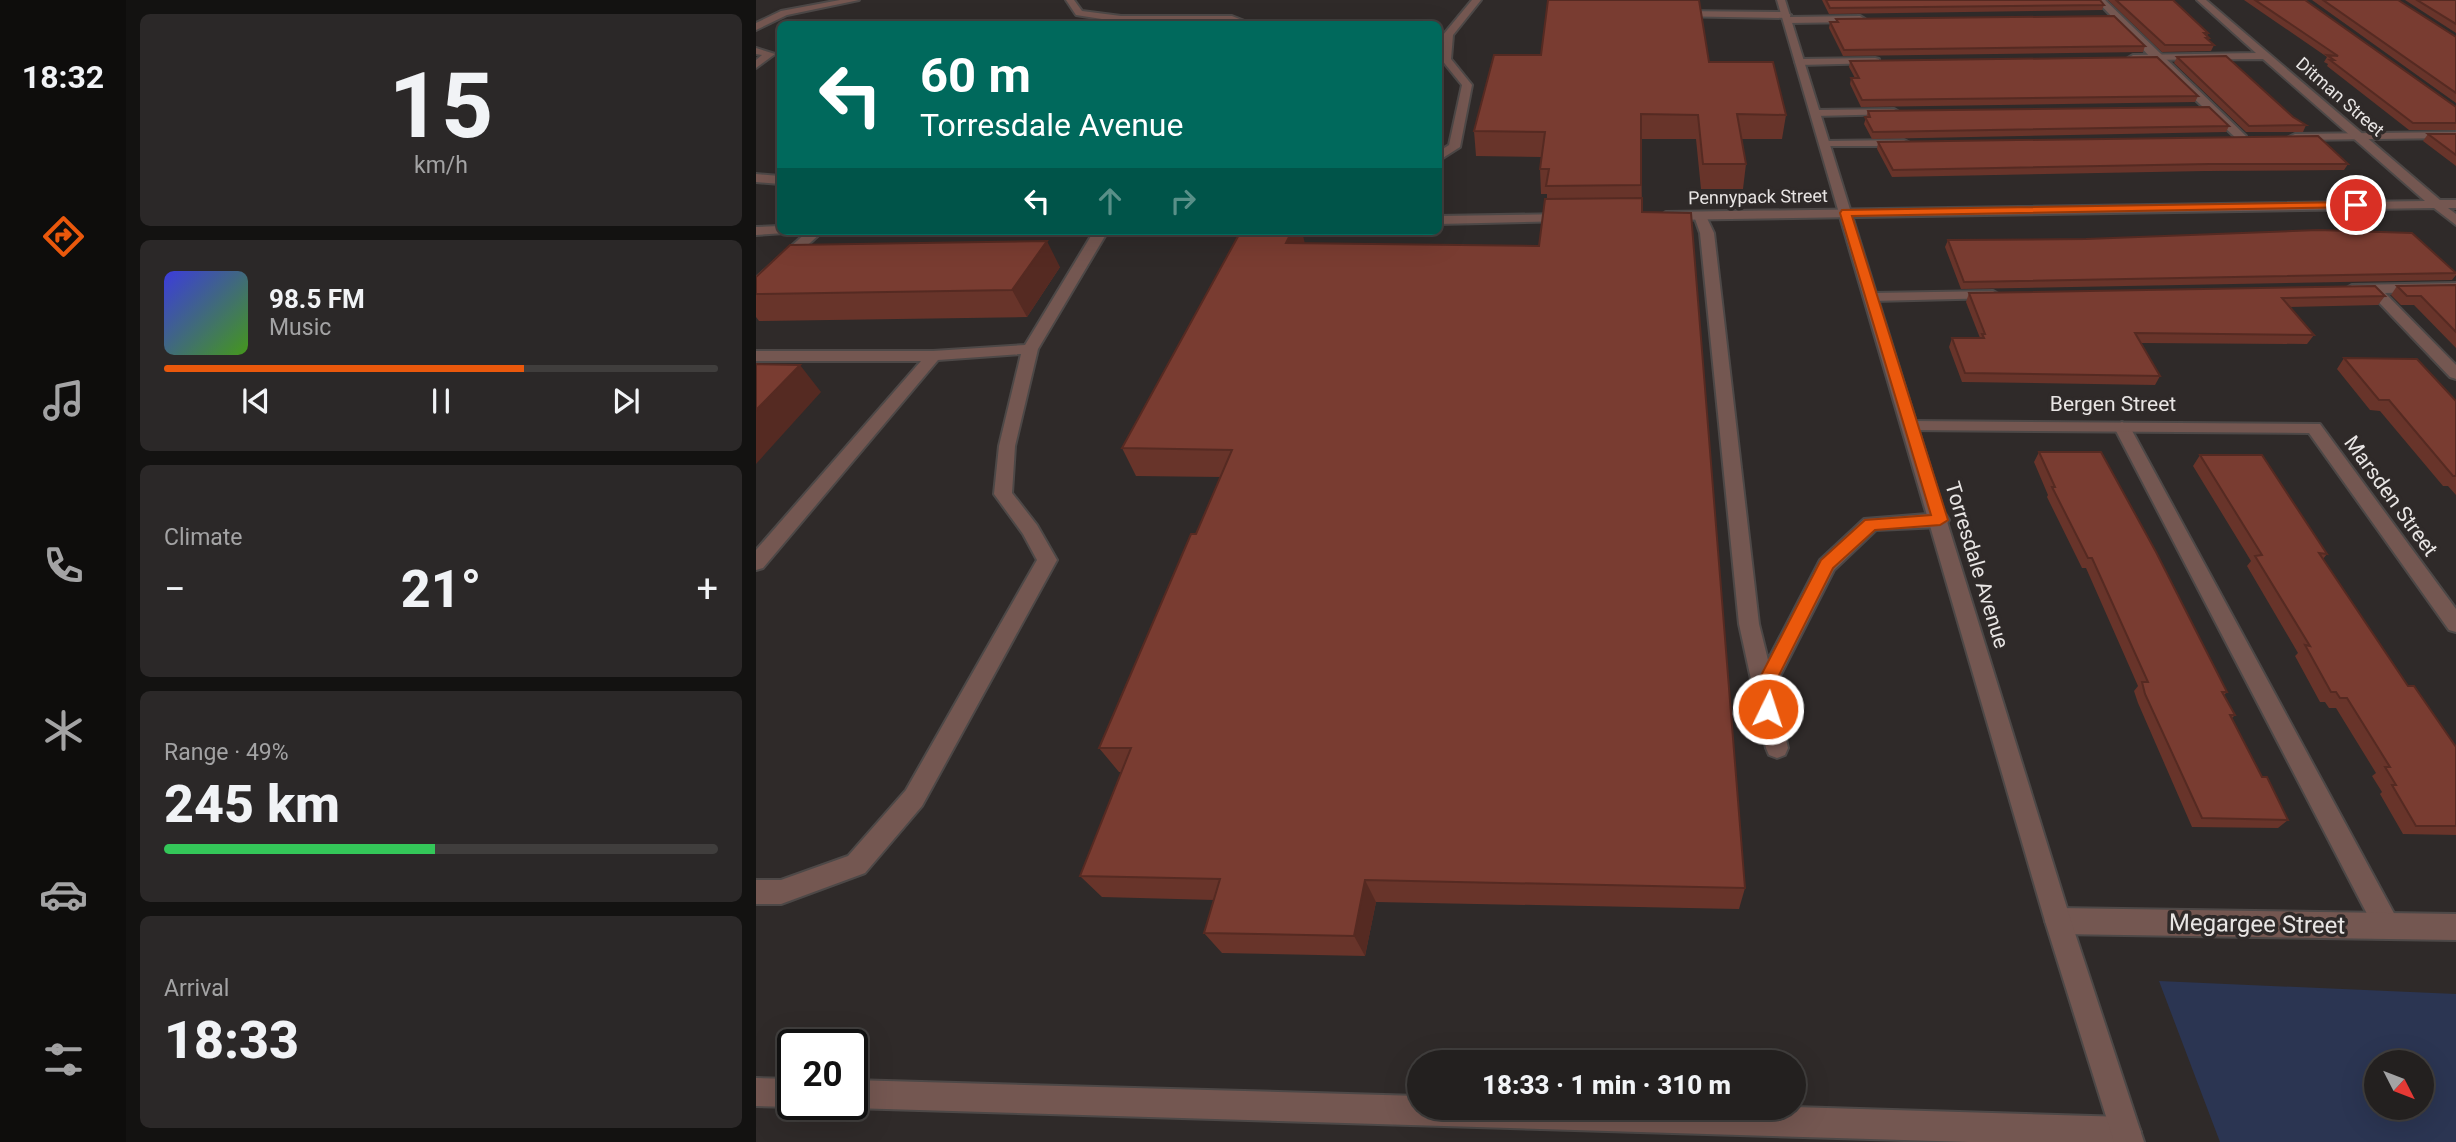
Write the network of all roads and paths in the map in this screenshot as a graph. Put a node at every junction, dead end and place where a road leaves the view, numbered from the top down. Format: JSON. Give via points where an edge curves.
{"nodes":[{"id":1,"x":855,"y":0,"type":"edge"},
{"id":2,"x":1070,"y":0,"type":"edge"},
{"id":3,"x":1477,"y":0,"type":"edge"},
{"id":4,"x":1782,"y":0,"type":"edge"},
{"id":5,"x":2101,"y":0,"type":"edge"},
{"id":6,"x":2201,"y":0,"type":"edge"},
{"id":7,"x":1669,"y":14,"type":"edge"},
{"id":8,"x":2102,"y":16,"type":"edge"},
{"id":9,"x":2116,"y":16,"type":"junction"},
{"id":10,"x":1787,"y":17,"type":"junction"},
{"id":11,"x":1870,"y":19,"type":"edge"},
{"id":12,"x":1238,"y":21,"type":"edge"},
{"id":13,"x":756,"y":27,"type":"edge"},
{"id":14,"x":756,"y":51,"type":"edge"},
{"id":15,"x":2265,"y":56,"type":"junction"},
{"id":16,"x":2156,"y":57,"type":"junction"},
{"id":17,"x":2115,"y":58,"type":"edge"},
{"id":18,"x":1882,"y":61,"type":"edge"},
{"id":19,"x":1800,"y":62,"type":"junction"},
{"id":20,"x":756,"y":65,"type":"edge"},
{"id":21,"x":2196,"y":108,"type":"edge"},
{"id":22,"x":2210,"y":108,"type":"junction"},
{"id":23,"x":1910,"y":112,"type":"edge"},
{"id":24,"x":1815,"y":113,"type":"junction"},
{"id":25,"x":2456,"y":135,"type":"edge"},
{"id":26,"x":2358,"y":136,"type":"junction"},
{"id":27,"x":2281,"y":137,"type":"edge"},
{"id":28,"x":2228,"y":138,"type":"edge"},
{"id":29,"x":2242,"y":138,"type":"junction"},
{"id":30,"x":2255,"y":138,"type":"edge"},
{"id":31,"x":1922,"y":143,"type":"edge"},
{"id":32,"x":1825,"y":144,"type":"junction"},
{"id":33,"x":1442,"y":155,"type":"edge"},
{"id":34,"x":756,"y":178,"type":"edge"},
{"id":35,"x":777,"y":180,"type":"edge"},
{"id":36,"x":2437,"y":204,"type":"junction"},
{"id":37,"x":2456,"y":204,"type":"edge"},
{"id":38,"x":1845,"y":213,"type":"junction"},
{"id":39,"x":1658,"y":216,"type":"edge"},
{"id":40,"x":1700,"y":216,"type":"junction"},
{"id":41,"x":1576,"y":218,"type":"edge"},
{"id":42,"x":1442,"y":220,"type":"edge"},
{"id":43,"x":2456,"y":220,"type":"edge"},
{"id":44,"x":756,"y":230,"type":"edge"},
{"id":45,"x":777,"y":230,"type":"edge"},
{"id":46,"x":812,"y":235,"type":"edge"},
{"id":47,"x":1099,"y":235,"type":"edge"},
{"id":48,"x":756,"y":285,"type":"edge"},
{"id":49,"x":2456,"y":287,"type":"edge"},
{"id":50,"x":2332,"y":289,"type":"edge"},
{"id":51,"x":2374,"y":289,"type":"junction"},
{"id":52,"x":2012,"y":295,"type":"edge"},
{"id":53,"x":1872,"y":297,"type":"junction"},
{"id":54,"x":1030,"y":349,"type":"junction"},
{"id":55,"x":756,"y":356,"type":"edge"},
{"id":56,"x":933,"y":356,"type":"junction"},
{"id":57,"x":2456,"y":374,"type":"edge"},
{"id":58,"x":1912,"y":426,"type":"junction"},
{"id":59,"x":2122,"y":427,"type":"junction"},
{"id":60,"x":2314,"y":428,"type":"joint"},
{"id":61,"x":1940,"y":520,"type":"junction"},
{"id":62,"x":756,"y":563,"type":"edge"},
{"id":63,"x":2456,"y":624,"type":"edge"},
{"id":64,"x":1763,"y":689,"type":"junction"},
{"id":65,"x":1777,"y":748,"type":"dead end"},
{"id":66,"x":756,"y":892,"type":"edge"},
{"id":67,"x":2059,"y":921,"type":"junction"},
{"id":68,"x":2387,"y":926,"type":"junction"},
{"id":69,"x":2456,"y":927,"type":"edge"},
{"id":70,"x":756,"y":1092,"type":"edge"},
{"id":71,"x":777,"y":1093,"type":"edge"},
{"id":72,"x":868,"y":1095,"type":"edge"},
{"id":73,"x":1909,"y":1134,"type":"edge"},
{"id":74,"x":2128,"y":1137,"type":"edge"}],
"edges":[{"from":1,"to":13,"type":"street","via":[[784,13]]},
{"from":2,"to":12,"type":"street","via":[[1079,13],[1111,18]]},
{"from":3,"to":33,"type":"street","via":[[1448,35],[1446,59],[1467,85],[1454,147]]},
{"from":4,"to":10,"type":"street","name":"Torresdale Avenue"},
{"from":5,"to":9,"type":"street"},
{"from":6,"to":15,"type":"street","name":"Ditman Street"},
{"from":7,"to":10,"type":"lane"},
{"from":8,"to":9,"type":"street"},
{"from":9,"to":16,"type":"street"},
{"from":10,"to":11,"type":"street"},
{"from":10,"to":19,"type":"street","name":"Torresdale Avenue"},
{"from":14,"to":20,"type":"street","via":[[770,54]]},
{"from":15,"to":16,"type":"street"},
{"from":15,"to":26,"type":"street","name":"Ditman Street"},
{"from":16,"to":17,"type":"street"},
{"from":16,"to":22,"type":"street"},
{"from":18,"to":19,"type":"street"},
{"from":19,"to":24,"type":"street","name":"Torresdale Avenue"},
{"from":21,"to":22,"type":"street"},
{"from":22,"to":29,"type":"street"},
{"from":23,"to":24,"type":"street"},
{"from":24,"to":32,"type":"street","name":"Torresdale Avenue"},
{"from":25,"to":26,"type":"street"},
{"from":26,"to":27,"type":"street"},
{"from":26,"to":36,"type":"street","name":"Ditman Street"},
{"from":28,"to":29,"type":"street"},
{"from":29,"to":30,"type":"street"},
{"from":31,"to":32,"type":"street"},
{"from":32,"to":38,"type":"street","name":"Torresdale Avenue"},
{"from":34,"to":35,"type":"street"},
{"from":36,"to":37,"type":"street","name":"Pennypack Street"},
{"from":36,"to":38,"type":"street","name":"Pennypack Street"},
{"from":36,"to":43,"type":"street","name":"Ditman Street"},
{"from":38,"to":40,"type":"street","name":"Pennypack Street"},
{"from":38,"to":53,"type":"street","name":"Torresdale Avenue"},
{"from":39,"to":40,"type":"street","name":"Pennypack Street"},
{"from":40,"to":64,"type":"street","via":[[1707,233],[1749,624]]},
{"from":41,"to":42,"type":"street"},
{"from":44,"to":45,"type":"street"},
{"from":46,"to":48,"type":"street"},
{"from":47,"to":54,"type":"street"},
{"from":49,"to":51,"type":"street"},
{"from":50,"to":51,"type":"street"},
{"from":51,"to":57,"type":"lane"},
{"from":52,"to":53,"type":"street"},
{"from":53,"to":58,"type":"street","name":"Torresdale Avenue"},
{"from":54,"to":56,"type":"street"},
{"from":54,"to":66,"type":"street","via":[[1007,446],[1003,494],[1047,560],[914,798],[856,865],[781,892]]},
{"from":55,"to":56,"type":"street"},
{"from":56,"to":62,"type":"street"},
{"from":58,"to":59,"type":"street","name":"Bergen Street"},
{"from":58,"to":61,"type":"street","name":"Torresdale Avenue"},
{"from":59,"to":60,"type":"street","name":"Bergen Street"},
{"from":59,"to":68,"type":"street"},
{"from":60,"to":63,"type":"street","name":"Marsden Street"},
{"from":61,"to":64,"type":"street","via":[[1871,524],[1827,565]]},
{"from":61,"to":67,"type":"street","name":"Torresdale Avenue"},
{"from":64,"to":65,"type":"street"},
{"from":67,"to":68,"type":"street","name":"Megargee Street"},
{"from":67,"to":74,"type":"street","name":"Torresdale Avenue"},
{"from":68,"to":69,"type":"street","name":"Megargee Street"},
{"from":70,"to":71,"type":"street"},
{"from":72,"to":73,"type":"street"},
{"from":73,"to":74,"type":"street"}]}
